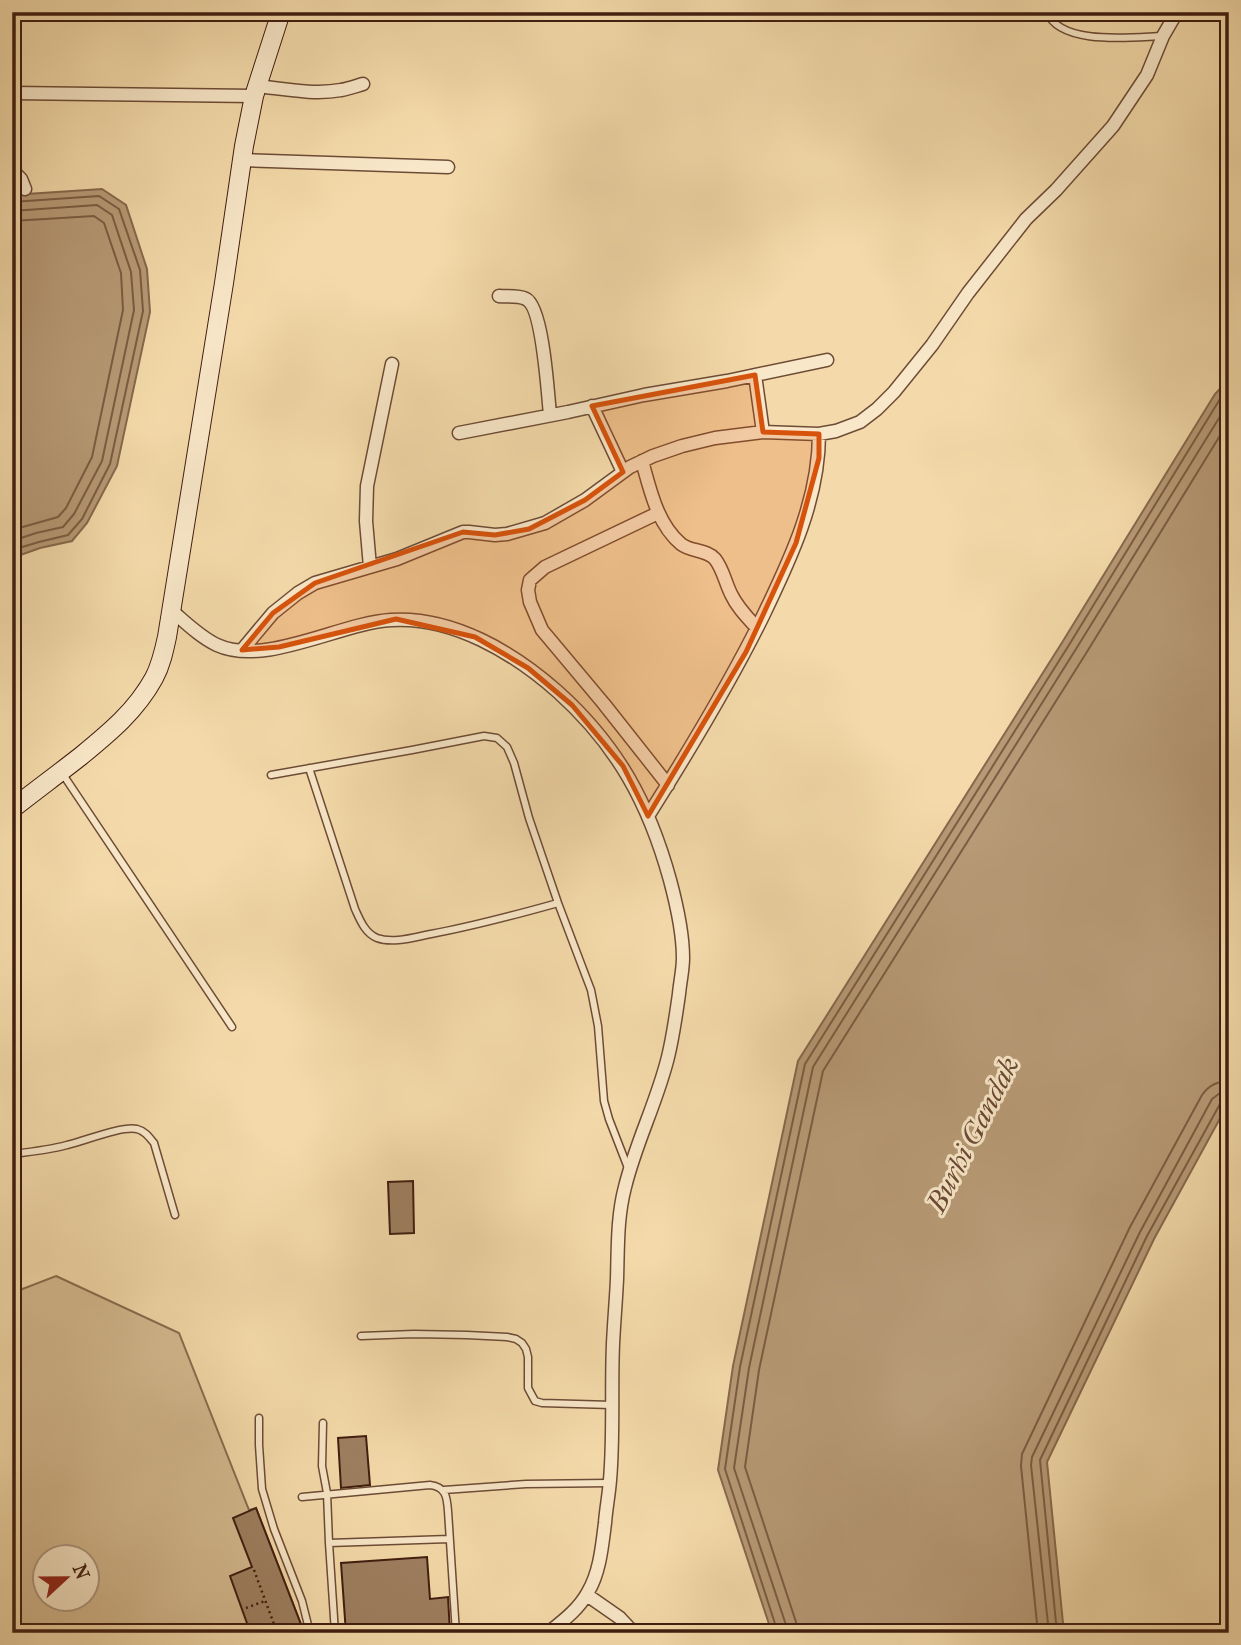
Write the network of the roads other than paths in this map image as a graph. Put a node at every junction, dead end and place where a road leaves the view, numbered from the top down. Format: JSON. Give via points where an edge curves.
{"nodes":[{"id":1,"x":281,"y":12,"type":"edge"},
{"id":2,"x":1047,"y":12,"type":"edge"},
{"id":3,"x":1177,"y":12,"type":"edge"},
{"id":4,"x":1163,"y":36,"type":"junction"},
{"id":5,"x":12,"y":81,"type":"edge"},
{"id":6,"x":363,"y":84,"type":"dead end"},
{"id":7,"x":256,"y":91,"type":"junction"},
{"id":8,"x":13,"y":93,"type":"edge"},
{"id":9,"x":242,"y":160,"type":"junction"},
{"id":10,"x":448,"y":167,"type":"dead end"},
{"id":11,"x":12,"y":170,"type":"edge"},
{"id":12,"x":25,"y":189,"type":"dead end"},
{"id":13,"x":499,"y":296,"type":"dead end"},
{"id":14,"x":827,"y":360,"type":"dead end"},
{"id":15,"x":392,"y":364,"type":"dead end"},
{"id":16,"x":755,"y":374,"type":"junction"},
{"id":17,"x":592,"y":406,"type":"junction"},
{"id":18,"x":550,"y":415,"type":"junction"},
{"id":19,"x":763,"y":432,"type":"junction"},
{"id":20,"x":459,"y":433,"type":"dead end"},
{"id":21,"x":819,"y":434,"type":"junction"},
{"id":22,"x":642,"y":461,"type":"junction"},
{"id":23,"x":622,"y":472,"type":"junction"},
{"id":24,"x":658,"y":513,"type":"junction"},
{"id":25,"x":369,"y":567,"type":"junction"},
{"id":26,"x":171,"y":610,"type":"junction"},
{"id":27,"x":757,"y":628,"type":"junction"},
{"id":28,"x":242,"y":650,"type":"junction"},
{"id":29,"x":309,"y":768,"type":"junction"},
{"id":30,"x":61,"y":771,"type":"junction"},
{"id":31,"x":271,"y":775,"type":"dead end"},
{"id":32,"x":668,"y":785,"type":"junction"},
{"id":33,"x":12,"y":808,"type":"edge"},
{"id":34,"x":648,"y":816,"type":"junction"},
{"id":35,"x":558,"y":904,"type":"junction"},
{"id":36,"x":232,"y":1027,"type":"dead end"},
{"id":37,"x":12,"y":1154,"type":"edge"},
{"id":38,"x":629,"y":1172,"type":"junction"},
{"id":39,"x":175,"y":1215,"type":"dead end"},
{"id":40,"x":361,"y":1336,"type":"dead end"},
{"id":41,"x":612,"y":1405,"type":"junction"},
{"id":42,"x":259,"y":1418,"type":"dead end"},
{"id":43,"x":323,"y":1423,"type":"dead end"},
{"id":44,"x":610,"y":1483,"type":"junction"},
{"id":45,"x":444,"y":1490,"type":"junction"},
{"id":46,"x":327,"y":1493,"type":"junction"},
{"id":47,"x":302,"y":1497,"type":"dead end"},
{"id":48,"x":449,"y":1539,"type":"junction"},
{"id":49,"x":329,"y":1543,"type":"junction"},
{"id":50,"x":587,"y":1595,"type":"junction"},
{"id":51,"x":310,"y":1633,"type":"edge"},
{"id":52,"x":335,"y":1633,"type":"edge"},
{"id":53,"x":456,"y":1633,"type":"edge"},
{"id":54,"x":548,"y":1633,"type":"edge"},
{"id":55,"x":634,"y":1633,"type":"edge"}],
"edges":[{"from":1,"to":7,"type":"street"},
{"from":2,"to":4,"type":"lane","via":[[1056,26],[1074,34]]},
{"from":3,"to":4,"type":"street"},
{"from":4,"to":21,"type":"street","via":[[1147,75],[1113,126],[1012,236],[894,392],[860,422]]},
{"from":5,"to":8,"type":"street"},
{"from":6,"to":7,"type":"street","via":[[322,92]]},
{"from":7,"to":8,"type":"street"},
{"from":7,"to":9,"type":"street"},
{"from":9,"to":10,"type":"street"},
{"from":9,"to":26,"type":"street"},
{"from":11,"to":12,"type":"street"},
{"from":13,"to":18,"type":"street","via":[[531,303],[539,328]]},
{"from":14,"to":16,"type":"street"},
{"from":15,"to":25,"type":"street","via":[[367,486]]},
{"from":16,"to":17,"type":"street"},
{"from":16,"to":19,"type":"street"},
{"from":17,"to":18,"type":"street"},
{"from":17,"to":23,"type":"street"},
{"from":18,"to":20,"type":"street"},
{"from":19,"to":21,"type":"street"},
{"from":19,"to":22,"type":"street","via":[[715,438]]},
{"from":21,"to":27,"type":"street","via":[[811,501]]},
{"from":22,"to":23,"type":"street"},
{"from":22,"to":24,"type":"street"},
{"from":23,"to":25,"type":"street","via":[[545,523],[507,534],[469,531]]},
{"from":24,"to":27,"type":"street","via":[[682,545],[717,561],[736,604]]},
{"from":24,"to":32,"type":"street","via":[[545,568],[530,580],[528,590],[542,630]]},
{"from":25,"to":28,"type":"street","via":[[315,583],[298,593],[273,613]]},
{"from":26,"to":28,"type":"street","via":[[214,644]]},
{"from":26,"to":30,"type":"street","via":[[162,657],[142,698],[112,731]]},
{"from":27,"to":32,"type":"street"},
{"from":28,"to":34,"type":"street","via":[[279,647],[396,619],[458,630],[528,667],[572,705],[623,766]]},
{"from":29,"to":31,"type":"lane"},
{"from":29,"to":35,"type":"lane","via":[[484,736],[497,738],[510,753]]},
{"from":29,"to":35,"type":"lane","via":[[355,909],[369,934],[380,940],[397,940]]},
{"from":30,"to":33,"type":"street"},
{"from":30,"to":36,"type":"lane"},
{"from":32,"to":34,"type":"street"},
{"from":34,"to":38,"type":"street","via":[[676,900],[683,961],[668,1057]]},
{"from":35,"to":38,"type":"lane","via":[[595,1007],[604,1101]]},
{"from":37,"to":39,"type":"lane","via":[[122,1130],[142,1130],[153,1143]]},
{"from":38,"to":41,"type":"street","via":[[618,1231]]},
{"from":40,"to":41,"type":"lane","via":[[507,1337],[526,1349],[528,1388],[535,1401]]},
{"from":41,"to":44,"type":"street"},
{"from":42,"to":51,"type":"lane","via":[[262,1489]]},
{"from":43,"to":46,"type":"lane"},
{"from":44,"to":45,"type":"lane"},
{"from":44,"to":50,"type":"street","via":[[594,1581]]},
{"from":45,"to":46,"type":"lane","via":[[430,1485]]},
{"from":45,"to":48,"type":"lane"},
{"from":46,"to":47,"type":"lane"},
{"from":46,"to":49,"type":"lane"},
{"from":48,"to":49,"type":"lane"},
{"from":48,"to":53,"type":"lane"},
{"from":49,"to":52,"type":"lane"},
{"from":50,"to":54,"type":"street"},
{"from":50,"to":55,"type":"street"}]}
